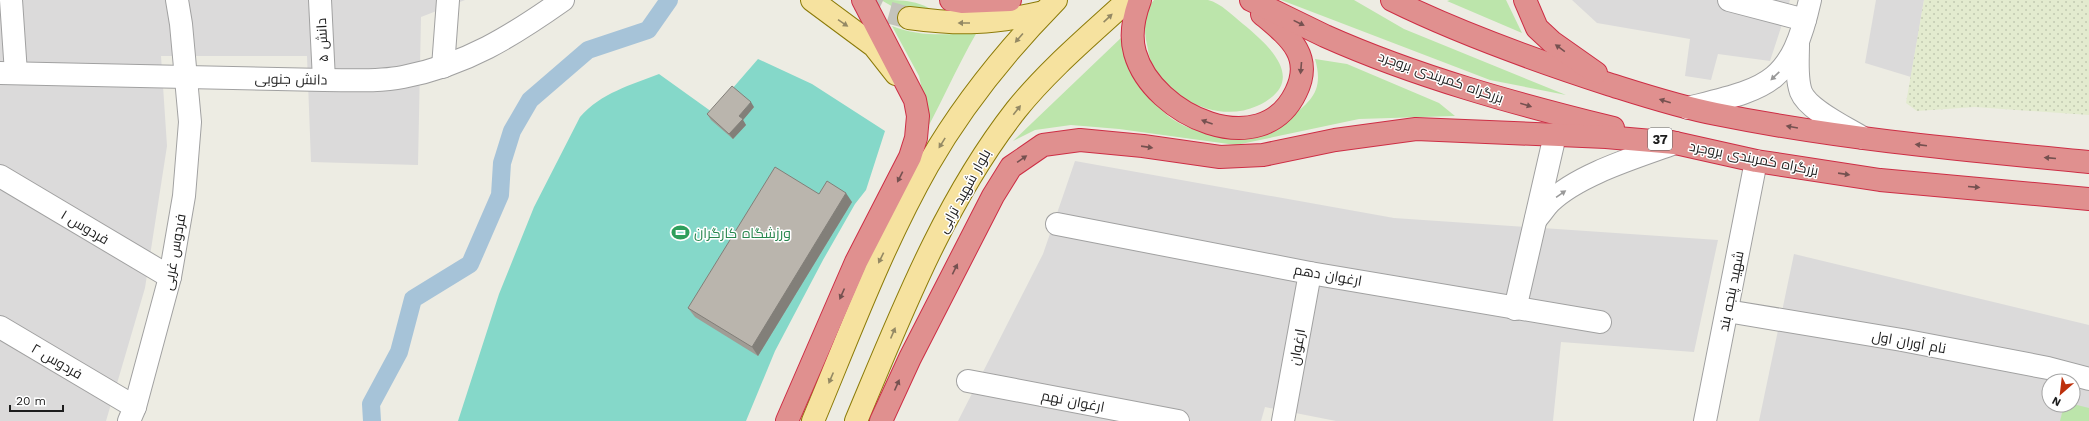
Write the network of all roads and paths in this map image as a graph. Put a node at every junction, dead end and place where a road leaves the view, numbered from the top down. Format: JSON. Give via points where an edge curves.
{"nodes":[{"id":1,"x":11,"y":0,"type":"edge"},
{"id":2,"x":177,"y":0,"type":"edge"},
{"id":3,"x":320,"y":0,"type":"edge"},
{"id":4,"x":448,"y":0,"type":"edge"},
{"id":5,"x":563,"y":0,"type":"edge"},
{"id":6,"x":812,"y":0,"type":"edge"},
{"id":7,"x":863,"y":0,"type":"edge"},
{"id":8,"x":951,"y":0,"type":"edge"},
{"id":9,"x":1010,"y":0,"type":"edge"},
{"id":10,"x":1128,"y":0,"type":"edge"},
{"id":11,"x":1140,"y":0,"type":"edge"},
{"id":12,"x":1242,"y":0,"type":"edge"},
{"id":13,"x":1251,"y":0,"type":"edge"},
{"id":14,"x":1392,"y":0,"type":"edge"},
{"id":15,"x":1525,"y":0,"type":"edge"},
{"id":16,"x":1729,"y":0,"type":"edge"},
{"id":17,"x":1758,"y":4,"type":"edge"},
{"id":18,"x":1050,"y":6,"type":"edge"},
{"id":19,"x":1808,"y":10,"type":"edge"},
{"id":20,"x":909,"y":18,"type":"tunnel mouth"},
{"id":21,"x":1798,"y":45,"type":"junction"},
{"id":22,"x":443,"y":67,"type":"junction"},
{"id":23,"x":8,"y":73,"type":"edge"},
{"id":24,"x":186,"y":77,"type":"junction"},
{"id":25,"x":324,"y":80,"type":"junction"},
{"id":26,"x":1643,"y":95,"type":"junction"},
{"id":27,"x":915,"y":100,"type":"junction"},
{"id":28,"x":1688,"y":108,"type":"junction"},
{"id":29,"x":1555,"y":135,"type":"junction"},
{"id":30,"x":1863,"y":138,"type":"junction"},
{"id":31,"x":1675,"y":143,"type":"junction"},
{"id":32,"x":1756,"y":161,"type":"junction"},
{"id":33,"x":2089,"y":162,"type":"edge"},
{"id":34,"x":0,"y":176,"type":"edge"},
{"id":35,"x":2089,"y":199,"type":"edge"},
{"id":36,"x":1534,"y":222,"type":"junction"},
{"id":37,"x":1057,"y":224,"type":"dead end"},
{"id":38,"x":1310,"y":272,"type":"junction"},
{"id":39,"x":170,"y":277,"type":"junction"},
{"id":40,"x":1515,"y":308,"type":"junction"},
{"id":41,"x":1727,"y":311,"type":"junction"},
{"id":42,"x":1600,"y":322,"type":"dead end"},
{"id":43,"x":0,"y":328,"type":"edge"},
{"id":44,"x":2089,"y":379,"type":"edge"},
{"id":45,"x":968,"y":382,"type":"dead end"},
{"id":46,"x":132,"y":414,"type":"edge"},
{"id":47,"x":787,"y":421,"type":"edge"},
{"id":48,"x":813,"y":421,"type":"edge"},
{"id":49,"x":856,"y":421,"type":"edge"},
{"id":50,"x":881,"y":421,"type":"edge"},
{"id":51,"x":1178,"y":421,"type":"edge"},
{"id":52,"x":1283,"y":421,"type":"edge"},
{"id":53,"x":1705,"y":421,"type":"edge"}],
"edges":[{"from":1,"to":23,"type":"street"},
{"from":2,"to":24,"type":"street","name":"فردوس غربی"},
{"from":3,"to":25,"type":"street","name":"دانش ۵"},
{"from":4,"to":22,"type":"street"},
{"from":5,"to":22,"type":"street","name":"دانش جنوبی","via":[[498,44]]},
{"from":6,"to":27,"type":"main road","one_way":true,"via":[[874,46]]},
{"from":7,"to":27,"type":"highway"},
{"from":8,"to":9,"type":"highway"},
{"from":49,"to":10,"type":"main road","name":"بلوار شهید ترابی","one_way":true,"via":[[923,267],[960,194],[987,150],[1043,78]]},
{"from":12,"to":11,"type":"highway","one_way":true,"via":[[1286,34],[1302,58],[1300,85],[1290,104],[1274,120],[1256,126],[1236,128],[1213,125],[1190,116],[1157,91],[1143,74],[1135,53],[1133,32]]},
{"from":13,"to":31,"type":"highway","name":"بزرگراه کمربندی بروجرد","number":"37","one_way":true,"via":[[1326,36],[1422,73],[1541,110]]},
{"from":14,"to":26,"type":"highway","via":[[1442,24],[1557,68]]},
{"from":26,"to":15,"type":"highway","one_way":true,"via":[[1602,77],[1552,42],[1537,28]]},
{"from":16,"to":17,"type":"street"},
{"from":17,"to":19,"type":"street"},
{"from":18,"to":20,"type":"main road","one_way":true,"via":[[1010,20],[981,23],[949,23]]},
{"from":18,"to":48,"type":"main road","one_way":true,"via":[[994,68],[929,163],[877,267]]},
{"from":19,"to":21,"type":"street"},
{"from":21,"to":28,"type":"street","one_way":true,"via":[[1777,75],[1768,83],[1738,95]]},
{"from":21,"to":30,"type":"street","via":[[1798,81],[1802,93],[1822,114]]},
{"from":22,"to":25,"type":"street","name":"دانش جنوبی","via":[[403,77]]},
{"from":23,"to":24,"type":"street","name":"دانش جنوبی"},
{"from":24,"to":25,"type":"street","name":"دانش جنوبی"},
{"from":24,"to":39,"type":"street","name":"فردوس غربی","via":[[190,122],[184,196]]},
{"from":28,"to":26,"type":"highway","one_way":true},
{"from":27,"to":47,"type":"highway","one_way":true,"via":[[918,116],[916,138],[910,157],[856,262]]},
{"from":30,"to":28,"type":"highway","one_way":true},
{"from":29,"to":31,"type":"highway"},
{"from":29,"to":36,"type":"street"},
{"from":50,"to":29,"type":"highway","one_way":true,"via":[[910,358],[993,196],[1011,167],[1043,145],[1080,140],[1220,157],[1263,155],[1335,140],[1416,129]]},
{"from":33,"to":30,"type":"highway","one_way":true},
{"from":31,"to":32,"type":"highway","name":"بزرگراه کمربندی بروجرد","number":"37"},
{"from":36,"to":31,"type":"street","one_way":true,"via":[[1550,202],[1575,184]]},
{"from":32,"to":35,"type":"highway","name":"بزرگراه کمربندی بروجرد","number":"37","one_way":true,"via":[[1880,180]]},
{"from":32,"to":41,"type":"street","name":"شهید پنجه بند"},
{"from":34,"to":39,"type":"street","name":"فردوس ۱"},
{"from":36,"to":40,"type":"street"},
{"from":37,"to":38,"type":"street","name":"ارغوان دهم"},
{"from":38,"to":40,"type":"street","name":"ارغوان دهم"},
{"from":38,"to":52,"type":"street","name":"ارغوان"},
{"from":39,"to":46,"type":"street","name":"فردوس غربی"},
{"from":40,"to":42,"type":"street","name":"ارغوان دهم"},
{"from":41,"to":44,"type":"street","name":"نام آوران اول","via":[[1902,340],[2048,368]]},
{"from":41,"to":53,"type":"street","name":"شهید پنجه بند"},
{"from":43,"to":46,"type":"street","name":"فردوس ۲"},
{"from":45,"to":51,"type":"street","name":"ارغوان نهم"}]}
